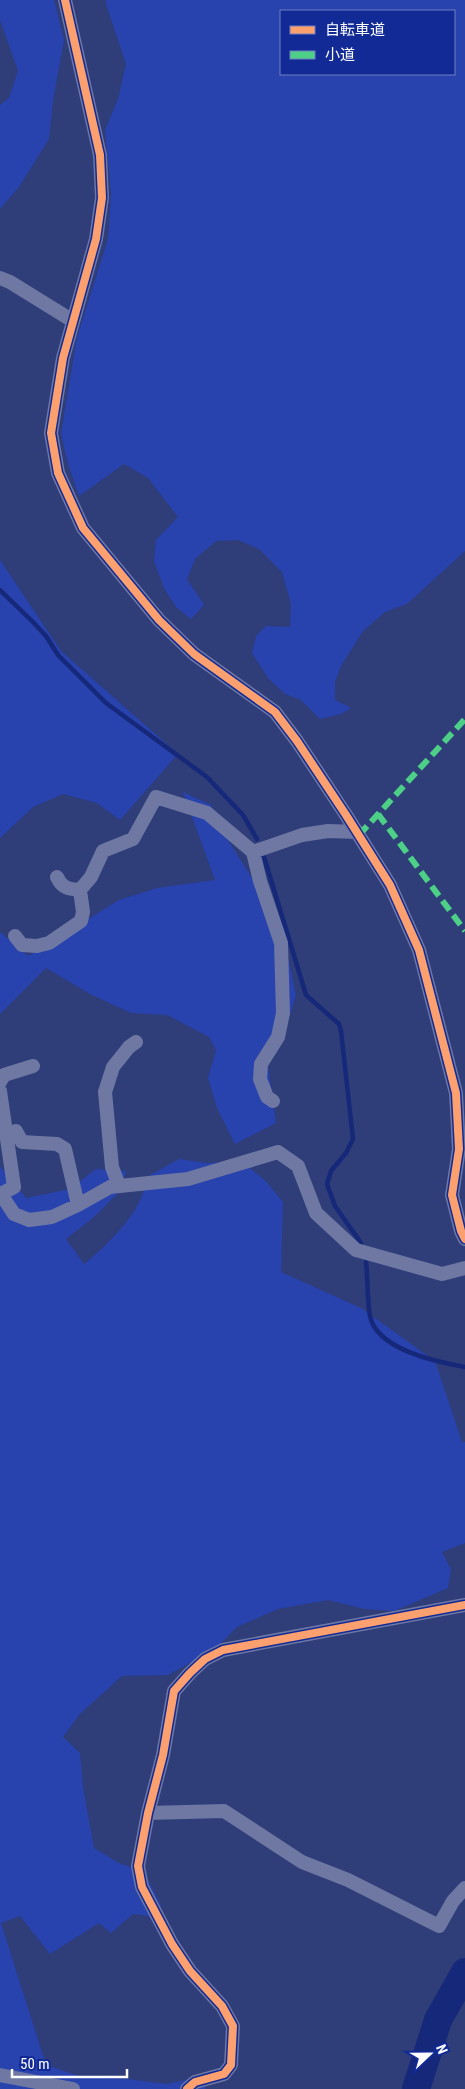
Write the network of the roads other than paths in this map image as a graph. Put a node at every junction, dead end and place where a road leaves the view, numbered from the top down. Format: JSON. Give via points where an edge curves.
{"nodes":[{"id":1,"x":65,"y":0,"type":"edge"},
{"id":2,"x":0,"y":278,"type":"edge"},
{"id":3,"x":73,"y":321,"type":"junction"},
{"id":4,"x":358,"y":832,"type":"junction"},
{"id":5,"x":253,"y":852,"type":"junction"},
{"id":6,"x":57,"y":877,"type":"dead end"},
{"id":7,"x":80,"y":890,"type":"junction"},
{"id":8,"x":15,"y":936,"type":"dead end"},
{"id":9,"x":136,"y":1042,"type":"dead end"},
{"id":10,"x":33,"y":1066,"type":"dead end"},
{"id":11,"x":0,"y":1082,"type":"edge"},
{"id":12,"x":0,"y":1091,"type":"edge"},
{"id":13,"x":273,"y":1102,"type":"dead end"},
{"id":14,"x":16,"y":1131,"type":"dead end"},
{"id":15,"x":119,"y":1186,"type":"junction"},
{"id":16,"x":0,"y":1193,"type":"edge"},
{"id":17,"x":78,"y":1205,"type":"junction"},
{"id":18,"x":465,"y":1239,"type":"edge"},
{"id":19,"x":465,"y":1268,"type":"edge"},
{"id":20,"x":465,"y":1605,"type":"edge"},
{"id":21,"x":148,"y":1812,"type":"junction"},
{"id":22,"x":465,"y":1888,"type":"edge"},
{"id":23,"x":0,"y":2076,"type":"edge"},
{"id":24,"x":73,"y":2089,"type":"edge"},
{"id":25,"x":187,"y":2089,"type":"edge"}],
"edges":[{"from":1,"to":3,"type":"street","via":[[100,156],[102,198],[96,239]]},
{"from":2,"to":3,"type":"street"},
{"from":3,"to":4,"type":"street","via":[[63,358],[51,433],[58,473],[83,528],[159,620],[194,654],[275,712]]},
{"from":4,"to":5,"type":"street","via":[[328,831],[302,835]]},
{"from":4,"to":18,"type":"street","via":[[390,885],[419,950],[456,1093],[458,1149],[452,1195]]},
{"from":5,"to":7,"type":"street","via":[[207,813],[156,797],[133,839],[103,851]]},
{"from":5,"to":13,"type":"street","via":[[280,943],[283,1013],[278,1037],[261,1064],[260,1079],[267,1097]]},
{"from":6,"to":7,"type":"street","via":[[67,888]]},
{"from":7,"to":8,"type":"street","via":[[84,912],[81,921],[66,932],[49,943],[37,946],[22,945]]},
{"from":9,"to":15,"type":"street","via":[[113,1067],[105,1092],[112,1167]]},
{"from":10,"to":11,"type":"street","via":[[4,1075]]},
{"from":12,"to":16,"type":"street","via":[[14,1187]]},
{"from":14,"to":17,"type":"street","via":[[22,1142],[58,1144],[65,1149]]},
{"from":15,"to":17,"type":"street","via":[[110,1187]]},
{"from":15,"to":19,"type":"street","via":[[188,1179],[278,1152],[298,1166],[316,1213],[356,1250],[442,1274]]},
{"from":16,"to":17,"type":"street","via":[[14,1214],[29,1220],[52,1217]]},
{"from":20,"to":21,"type":"street","via":[[223,1650],[205,1659],[174,1691],[163,1755]]},
{"from":21,"to":22,"type":"street","via":[[224,1812],[302,1862],[348,1880],[439,1926]]},
{"from":21,"to":25,"type":"street","via":[[138,1866],[142,1887],[172,1944],[190,1971],[222,2006],[233,2026],[231,2065],[224,2074],[195,2082]]},
{"from":23,"to":24,"type":"street"}]}
